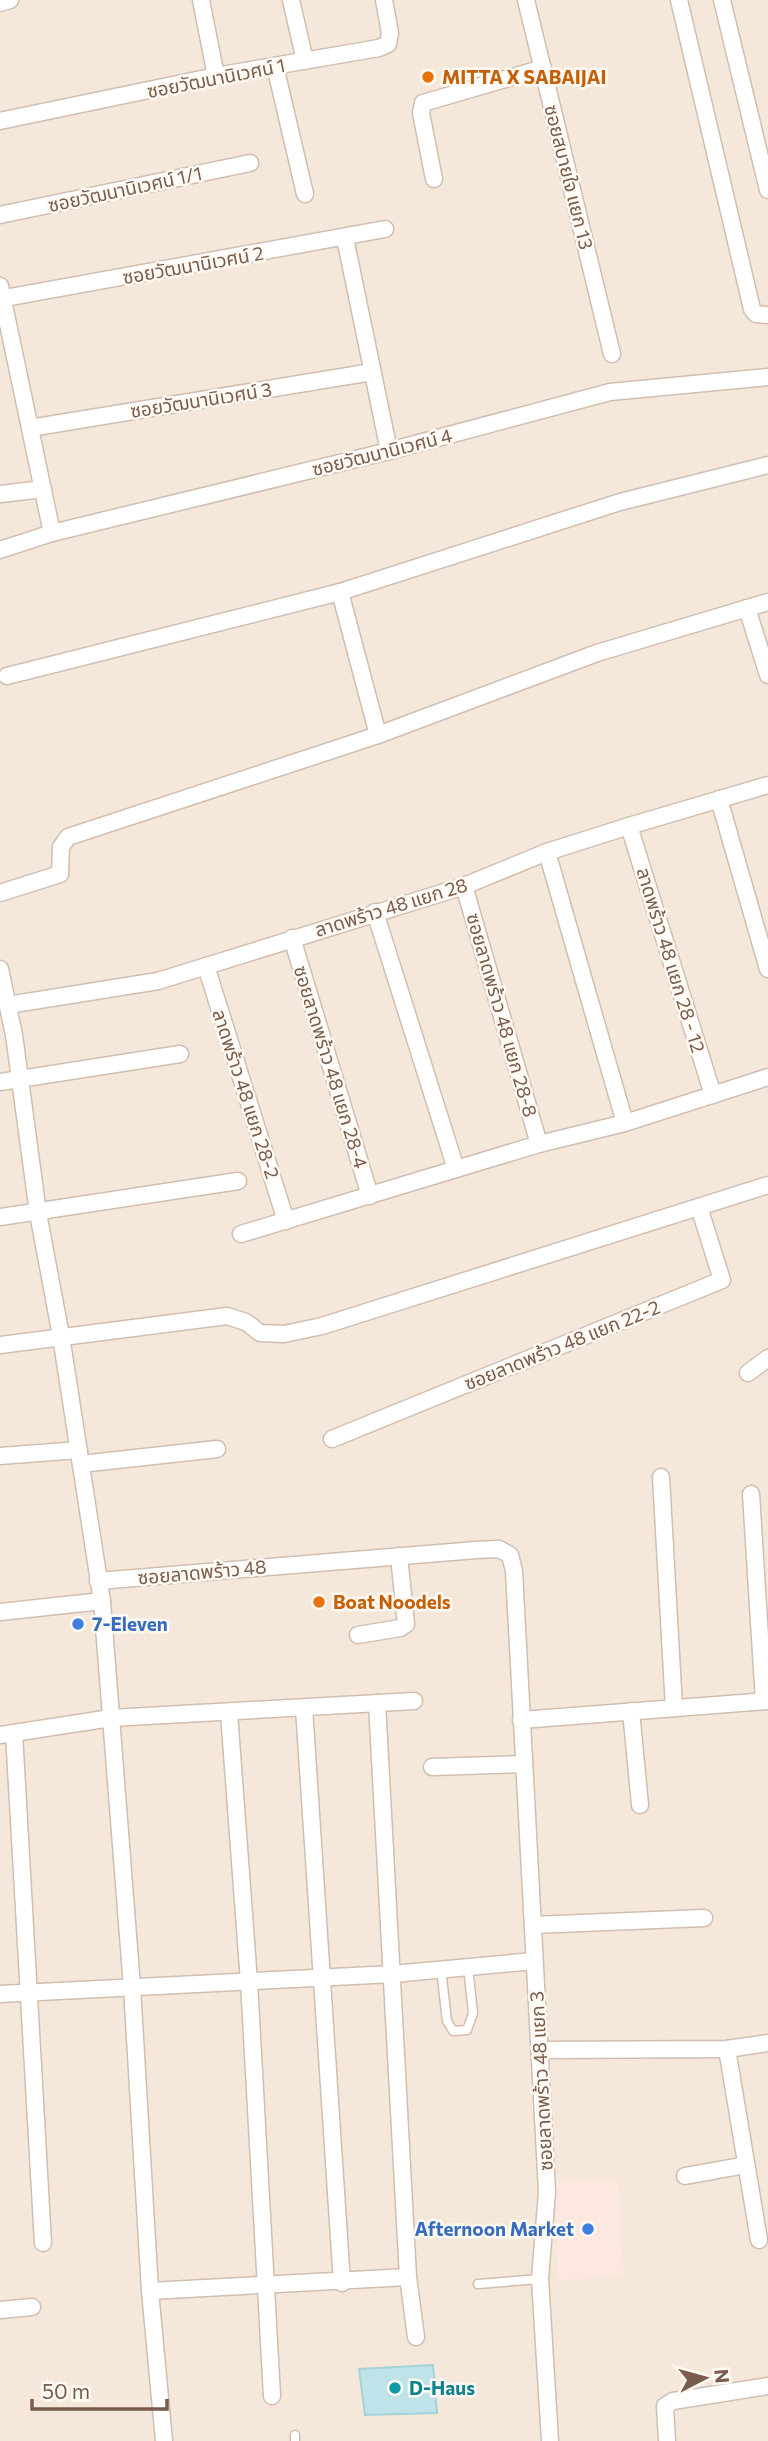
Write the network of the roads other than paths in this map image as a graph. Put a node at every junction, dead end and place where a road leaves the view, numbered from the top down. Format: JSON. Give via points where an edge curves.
{"nodes":[{"id":1,"x":10,"y":0,"type":"edge"},
{"id":2,"x":201,"y":0,"type":"edge"},
{"id":3,"x":291,"y":0,"type":"edge"},
{"id":4,"x":384,"y":0,"type":"edge"},
{"id":5,"x":526,"y":0,"type":"edge"},
{"id":6,"x":679,"y":0,"type":"edge"},
{"id":7,"x":722,"y":0,"type":"edge"},
{"id":8,"x":0,"y":2,"type":"edge"},
{"id":9,"x":305,"y":61,"type":"junction"},
{"id":10,"x":275,"y":66,"type":"junction"},
{"id":11,"x":543,"y":68,"type":"junction"},
{"id":12,"x":216,"y":76,"type":"junction"},
{"id":13,"x":0,"y":121,"type":"edge"},
{"id":14,"x":250,"y":163,"type":"dead end"},
{"id":15,"x":434,"y":179,"type":"dead end"},
{"id":16,"x":768,"y":190,"type":"edge"},
{"id":17,"x":305,"y":194,"type":"dead end"},
{"id":18,"x":0,"y":215,"type":"edge"},
{"id":19,"x":385,"y":229,"type":"dead end"},
{"id":20,"x":345,"y":238,"type":"junction"},
{"id":21,"x":1,"y":295,"type":"edge"},
{"id":22,"x":768,"y":315,"type":"edge"},
{"id":23,"x":612,"y":354,"type":"dead end"},
{"id":24,"x":372,"y":372,"type":"junction"},
{"id":25,"x":768,"y":377,"type":"edge"},
{"id":26,"x":30,"y":428,"type":"junction"},
{"id":27,"x":390,"y":452,"type":"junction"},
{"id":28,"x":768,"y":465,"type":"edge"},
{"id":29,"x":43,"y":489,"type":"junction"},
{"id":30,"x":0,"y":494,"type":"edge"},
{"id":31,"x":52,"y":533,"type":"junction"},
{"id":32,"x":0,"y":550,"type":"edge"},
{"id":33,"x":340,"y":592,"type":"junction"},
{"id":34,"x":768,"y":602,"type":"edge"},
{"id":35,"x":747,"y":608,"type":"junction"},
{"id":36,"x":768,"y":675,"type":"edge"},
{"id":37,"x":7,"y":676,"type":"dead end"},
{"id":38,"x":379,"y":735,"type":"junction"},
{"id":39,"x":768,"y":785,"type":"edge"},
{"id":40,"x":719,"y":799,"type":"junction"},
{"id":41,"x":629,"y":826,"type":"junction"},
{"id":42,"x":547,"y":852,"type":"junction"},
{"id":43,"x":464,"y":886,"type":"junction"},
{"id":44,"x":0,"y":893,"type":"edge"},
{"id":45,"x":375,"y":912,"type":"junction"},
{"id":46,"x":292,"y":939,"type":"junction"},
{"id":47,"x":206,"y":966,"type":"junction"},
{"id":48,"x":768,"y":969,"type":"edge"},
{"id":49,"x":0,"y":970,"type":"edge"},
{"id":50,"x":8,"y":1005,"type":"junction"},
{"id":51,"x":180,"y":1054,"type":"dead end"},
{"id":52,"x":768,"y":1077,"type":"edge"},
{"id":53,"x":20,"y":1079,"type":"junction"},
{"id":54,"x":0,"y":1082,"type":"edge"},
{"id":55,"x":713,"y":1095,"type":"junction"},
{"id":56,"x":625,"y":1123,"type":"junction"},
{"id":57,"x":539,"y":1144,"type":"junction"},
{"id":58,"x":456,"y":1169,"type":"junction"},
{"id":59,"x":238,"y":1181,"type":"dead end"},
{"id":60,"x":768,"y":1185,"type":"edge"},
{"id":61,"x":370,"y":1196,"type":"junction"},
{"id":62,"x":699,"y":1207,"type":"junction"},
{"id":63,"x":38,"y":1213,"type":"junction"},
{"id":64,"x":0,"y":1217,"type":"edge"},
{"id":65,"x":286,"y":1221,"type":"junction"},
{"id":66,"x":241,"y":1234,"type":"dead end"},
{"id":67,"x":61,"y":1336,"type":"junction"},
{"id":68,"x":0,"y":1345,"type":"edge"},
{"id":69,"x":768,"y":1358,"type":"edge"},
{"id":70,"x":748,"y":1373,"type":"dead end"},
{"id":71,"x":332,"y":1438,"type":"dead end"},
{"id":72,"x":217,"y":1449,"type":"dead end"},
{"id":73,"x":0,"y":1456,"type":"edge"},
{"id":74,"x":80,"y":1457,"type":"junction"},
{"id":75,"x":661,"y":1477,"type":"dead end"},
{"id":76,"x":751,"y":1494,"type":"dead end"},
{"id":77,"x":400,"y":1556,"type":"junction"},
{"id":78,"x":98,"y":1581,"type":"junction"},
{"id":79,"x":102,"y":1601,"type":"junction"},
{"id":80,"x":0,"y":1612,"type":"edge"},
{"id":81,"x":358,"y":1636,"type":"dead end"},
{"id":82,"x":414,"y":1701,"type":"dead end"},
{"id":83,"x":766,"y":1701,"type":"edge"},
{"id":84,"x":377,"y":1703,"type":"junction"},
{"id":85,"x":304,"y":1708,"type":"junction"},
{"id":86,"x":674,"y":1708,"type":"junction"},
{"id":87,"x":631,"y":1711,"type":"junction"},
{"id":88,"x":229,"y":1713,"type":"junction"},
{"id":89,"x":111,"y":1718,"type":"junction"},
{"id":90,"x":521,"y":1720,"type":"junction"},
{"id":91,"x":7,"y":1734,"type":"edge"},
{"id":92,"x":524,"y":1764,"type":"junction"},
{"id":93,"x":432,"y":1767,"type":"dead end"},
{"id":94,"x":640,"y":1805,"type":"dead end"},
{"id":95,"x":705,"y":1918,"type":"dead end"},
{"id":96,"x":533,"y":1924,"type":"junction"},
{"id":97,"x":534,"y":1961,"type":"junction"},
{"id":98,"x":468,"y":1967,"type":"junction"},
{"id":99,"x":441,"y":1969,"type":"junction"},
{"id":100,"x":393,"y":1974,"type":"junction"},
{"id":101,"x":321,"y":1977,"type":"junction"},
{"id":102,"x":249,"y":1982,"type":"junction"},
{"id":103,"x":132,"y":1987,"type":"junction"},
{"id":104,"x":30,"y":1993,"type":"junction"},
{"id":105,"x":0,"y":1994,"type":"edge"},
{"id":106,"x":768,"y":2043,"type":"edge"},
{"id":107,"x":727,"y":2049,"type":"junction"},
{"id":108,"x":540,"y":2050,"type":"junction"},
{"id":109,"x":746,"y":2165,"type":"junction"},
{"id":110,"x":685,"y":2176,"type":"dead end"},
{"id":111,"x":759,"y":2240,"type":"dead end"},
{"id":112,"x":43,"y":2243,"type":"dead end"},
{"id":113,"x":408,"y":2277,"type":"junction"},
{"id":114,"x":540,"y":2279,"type":"junction"},
{"id":115,"x":342,"y":2283,"type":"junction"},
{"id":116,"x":478,"y":2284,"type":"dead end"},
{"id":117,"x":267,"y":2286,"type":"junction"},
{"id":118,"x":150,"y":2291,"type":"junction"},
{"id":119,"x":32,"y":2307,"type":"dead end"},
{"id":120,"x":0,"y":2310,"type":"edge"},
{"id":121,"x":416,"y":2337,"type":"dead end"},
{"id":122,"x":768,"y":2386,"type":"edge"},
{"id":123,"x":272,"y":2396,"type":"dead end"},
{"id":124,"x":164,"y":2441,"type":"edge"},
{"id":125,"x":550,"y":2441,"type":"edge"},
{"id":126,"x":667,"y":2441,"type":"edge"}],
"edges":[{"from":1,"to":8,"type":"street"},
{"from":2,"to":12,"type":"street"},
{"from":3,"to":9,"type":"street"},
{"from":4,"to":9,"type":"street","name":"ซอยวัฒนานิเวศน์ 1","via":[[388,44]]},
{"from":5,"to":11,"type":"street","name":"ซอยสบายใจ แยก 13"},
{"from":6,"to":22,"type":"street","via":[[752,309]]},
{"from":7,"to":16,"type":"street"},
{"from":9,"to":10,"type":"street","name":"ซอยวัฒนานิเวศน์ 1"},
{"from":10,"to":12,"type":"street","name":"ซอยวัฒนานิเวศน์ 1"},
{"from":10,"to":17,"type":"street"},
{"from":11,"to":15,"type":"street","via":[[423,103]]},
{"from":11,"to":23,"type":"street","name":"ซอยสบายใจ แยก 13"},
{"from":12,"to":13,"type":"street","name":"ซอยวัฒนานิเวศน์ 1"},
{"from":14,"to":18,"type":"street","name":"ซอยวัฒนานิเวศน์ 1/1"},
{"from":19,"to":20,"type":"street","name":"ซอยวัฒนานิเวศน์ 2"},
{"from":20,"to":21,"type":"street","name":"ซอยวัฒนานิเวศน์ 2"},
{"from":20,"to":24,"type":"street"},
{"from":21,"to":26,"type":"street"},
{"from":24,"to":26,"type":"street","name":"ซอยวัฒนานิเวศน์ 3"},
{"from":24,"to":27,"type":"street"},
{"from":25,"to":27,"type":"street","name":"ซอยวัฒนานิเวศน์ 4","via":[[610,392]]},
{"from":26,"to":29,"type":"street"},
{"from":27,"to":31,"type":"street","name":"ซอยวัฒนานิเวศน์ 4"},
{"from":28,"to":33,"type":"street","via":[[620,502]]},
{"from":29,"to":30,"type":"street"},
{"from":29,"to":31,"type":"street"},
{"from":31,"to":32,"type":"street","name":"ซอยวัฒนานิเวศน์ 4"},
{"from":33,"to":37,"type":"street"},
{"from":33,"to":38,"type":"street"},
{"from":34,"to":35,"type":"street"},
{"from":35,"to":36,"type":"street"},
{"from":35,"to":38,"type":"street","via":[[597,653]]},
{"from":38,"to":44,"type":"street","via":[[68,837],[61,847],[60,874]]},
{"from":39,"to":40,"type":"street","name":"ลาดพร้าว 48 แยก 28"},
{"from":40,"to":41,"type":"street","name":"ลาดพร้าว 48 แยก 28"},
{"from":40,"to":48,"type":"street"},
{"from":41,"to":42,"type":"street","name":"ลาดพร้าว 48 แยก 28"},
{"from":41,"to":55,"type":"street","name":"ลาดพร้าว 48 แยก 28 - 12"},
{"from":42,"to":43,"type":"street","name":"ลาดพร้าว 48 แยก 28"},
{"from":42,"to":56,"type":"street"},
{"from":43,"to":45,"type":"street","name":"ลาดพร้าว 48 แยก 28"},
{"from":43,"to":57,"type":"street","name":"ซอยลาดพร้าว 48 แยก 28-8"},
{"from":45,"to":46,"type":"street","name":"ลาดพร้าว 48 แยก 28"},
{"from":45,"to":58,"type":"street"},
{"from":46,"to":47,"type":"street","name":"ลาดพร้าว 48 แยก 28"},
{"from":46,"to":61,"type":"street","name":"ซอยลาดพร้าว 48 แยก 28-4"},
{"from":47,"to":50,"type":"street","name":"ลาดพร้าว 48 แยก 28","via":[[140,986]]},
{"from":47,"to":65,"type":"street","name":"ลาดพร้าว 48 แยก 28-2"},
{"from":49,"to":50,"type":"street"},
{"from":50,"to":53,"type":"street"},
{"from":51,"to":53,"type":"street"},
{"from":52,"to":55,"type":"street"},
{"from":53,"to":54,"type":"street"},
{"from":53,"to":63,"type":"street"},
{"from":55,"to":56,"type":"street"},
{"from":56,"to":57,"type":"street"},
{"from":57,"to":58,"type":"street"},
{"from":58,"to":61,"type":"street"},
{"from":59,"to":63,"type":"street"},
{"from":60,"to":62,"type":"street"},
{"from":61,"to":65,"type":"street"},
{"from":62,"to":67,"type":"street","via":[[284,1334],[260,1333],[227,1316]]},
{"from":62,"to":71,"type":"street","name":"ซอยลาดพร้าว 48 แยก 22-2","via":[[722,1280]]},
{"from":63,"to":64,"type":"street"},
{"from":63,"to":67,"type":"street"},
{"from":65,"to":66,"type":"street"},
{"from":67,"to":68,"type":"street"},
{"from":67,"to":74,"type":"street"},
{"from":69,"to":70,"type":"street"},
{"from":72,"to":74,"type":"street"},
{"from":73,"to":74,"type":"street"},
{"from":74,"to":78,"type":"street"},
{"from":75,"to":86,"type":"street"},
{"from":76,"to":83,"type":"street"},
{"from":77,"to":78,"type":"street","name":"ซอยลาดพร้าว 48"},
{"from":77,"to":81,"type":"street","via":[[406,1624]]},
{"from":77,"to":90,"type":"street","name":"ซอยลาดพร้าว 48","via":[[488,1549],[510,1555]]},
{"from":78,"to":79,"type":"street"},
{"from":79,"to":80,"type":"street"},
{"from":79,"to":89,"type":"street"},
{"from":82,"to":84,"type":"street"},
{"from":83,"to":86,"type":"street"},
{"from":84,"to":85,"type":"street"},
{"from":84,"to":100,"type":"street"},
{"from":85,"to":88,"type":"street"},
{"from":85,"to":101,"type":"street"},
{"from":86,"to":87,"type":"street"},
{"from":87,"to":90,"type":"street"},
{"from":87,"to":94,"type":"street"},
{"from":88,"to":89,"type":"street"},
{"from":88,"to":102,"type":"street"},
{"from":89,"to":91,"type":"street"},
{"from":89,"to":103,"type":"street"},
{"from":90,"to":92,"type":"street","name":"ซอยลาดพร้าว 48 แยก 3"},
{"from":91,"to":104,"type":"street"},
{"from":92,"to":93,"type":"street"},
{"from":92,"to":96,"type":"street","name":"ซอยลาดพร้าว 48 แยก 3"},
{"from":95,"to":96,"type":"street"},
{"from":96,"to":97,"type":"street","name":"ซอยลาดพร้าว 48 แยก 3"},
{"from":97,"to":98,"type":"street"},
{"from":97,"to":108,"type":"street","name":"ซอยลาดพร้าว 48 แยก 3"},
{"from":98,"to":99,"type":"street"},
{"from":98,"to":99,"type":"lane","via":[[473,2013],[467,2030],[460,2032],[453,2031],[447,2021]]},
{"from":99,"to":100,"type":"street"},
{"from":100,"to":101,"type":"street"},
{"from":100,"to":113,"type":"street"},
{"from":101,"to":102,"type":"street"},
{"from":101,"to":115,"type":"street"},
{"from":102,"to":103,"type":"street"},
{"from":102,"to":117,"type":"street"},
{"from":103,"to":104,"type":"street"},
{"from":103,"to":118,"type":"street"},
{"from":104,"to":105,"type":"street"},
{"from":104,"to":112,"type":"street"},
{"from":106,"to":107,"type":"street"},
{"from":107,"to":108,"type":"street"},
{"from":107,"to":109,"type":"street"},
{"from":108,"to":114,"type":"street","name":"ซอยลาดพร้าว 48 แยก 3","via":[[547,2192]]},
{"from":109,"to":110,"type":"street"},
{"from":109,"to":111,"type":"street"},
{"from":113,"to":115,"type":"street"},
{"from":113,"to":121,"type":"street"},
{"from":114,"to":116,"type":"lane"},
{"from":114,"to":125,"type":"street","name":"ซอยลาดพร้าว 48 แยก 3"},
{"from":115,"to":117,"type":"street"},
{"from":117,"to":118,"type":"street"},
{"from":117,"to":123,"type":"street"},
{"from":118,"to":124,"type":"street"},
{"from":119,"to":120,"type":"street"},
{"from":122,"to":126,"type":"street","via":[[673,2401],[665,2406],[663,2415]]}]}
